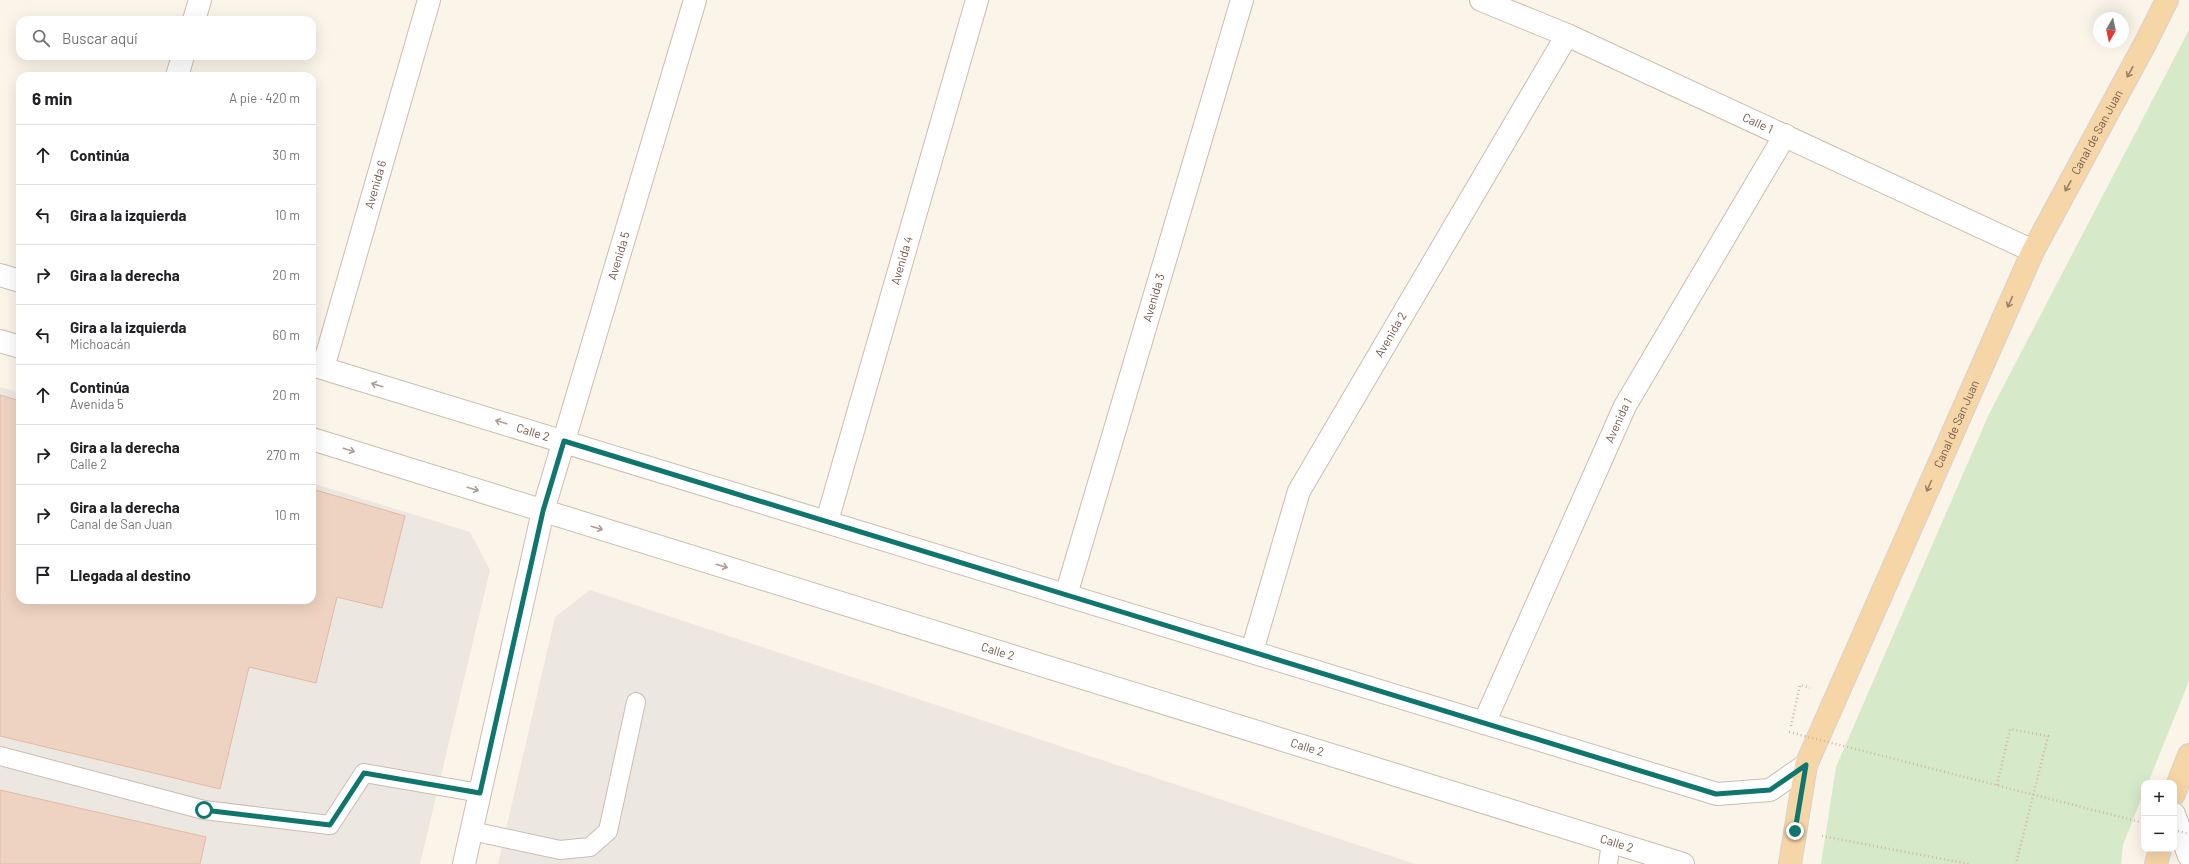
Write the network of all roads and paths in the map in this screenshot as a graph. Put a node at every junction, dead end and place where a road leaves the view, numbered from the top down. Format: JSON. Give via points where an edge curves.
{"nodes":[{"id":1,"x":200,"y":0,"type":"edge"},
{"id":2,"x":429,"y":0,"type":"edge"},
{"id":3,"x":695,"y":0,"type":"edge"},
{"id":4,"x":977,"y":0,"type":"edge"},
{"id":5,"x":1242,"y":0,"type":"edge"},
{"id":6,"x":1481,"y":0,"type":"edge"},
{"id":7,"x":2167,"y":0,"type":"edge"},
{"id":8,"x":2184,"y":0,"type":"edge"},
{"id":9,"x":195,"y":16,"type":"edge"},
{"id":10,"x":1566,"y":35,"type":"junction"},
{"id":11,"x":2146,"y":42,"type":"junction"},
{"id":12,"x":182,"y":60,"type":"edge"},
{"id":13,"x":178,"y":72,"type":"edge"},
{"id":14,"x":1785,"y":135,"type":"junction"},
{"id":15,"x":2032,"y":250,"type":"junction"},
{"id":16,"x":0,"y":275,"type":"edge"},
{"id":17,"x":16,"y":280,"type":"edge"},
{"id":18,"x":0,"y":341,"type":"edge"},
{"id":19,"x":16,"y":346,"type":"edge"},
{"id":20,"x":318,"y":367,"type":"edge"},
{"id":21,"x":316,"y":440,"type":"edge"},
{"id":22,"x":564,"y":441,"type":"junction"},
{"id":23,"x":543,"y":511,"type":"junction"},
{"id":24,"x":827,"y":521,"type":"junction"},
{"id":25,"x":1066,"y":595,"type":"junction"},
{"id":26,"x":1252,"y":651,"type":"junction"},
{"id":27,"x":1800,"y":685,"type":"dead end"},
{"id":28,"x":636,"y":702,"type":"dead end"},
{"id":29,"x":1484,"y":723,"type":"junction"},
{"id":30,"x":2189,"y":755,"type":"edge"},
{"id":31,"x":0,"y":756,"type":"edge"},
{"id":32,"x":1806,"y":765,"type":"junction"},
{"id":33,"x":1997,"y":785,"type":"junction"},
{"id":34,"x":2177,"y":786,"type":"edge"},
{"id":35,"x":480,"y":793,"type":"junction"},
{"id":36,"x":2175,"y":816,"type":"edge"},
{"id":37,"x":2141,"y":822,"type":"edge"},
{"id":38,"x":472,"y":831,"type":"junction"},
{"id":39,"x":1795,"y":831,"type":"junction"},
{"id":40,"x":2177,"y":831,"type":"edge"},
{"id":41,"x":2189,"y":834,"type":"edge"},
{"id":42,"x":1611,"y":842,"type":"junction"},
{"id":43,"x":2159,"y":852,"type":"edge"},
{"id":44,"x":2189,"y":856,"type":"edge"},
{"id":45,"x":464,"y":864,"type":"edge"},
{"id":46,"x":1608,"y":864,"type":"edge"},
{"id":47,"x":1683,"y":864,"type":"edge"},
{"id":48,"x":1790,"y":864,"type":"edge"},
{"id":49,"x":1969,"y":864,"type":"edge"},
{"id":50,"x":2016,"y":864,"type":"edge"},
{"id":51,"x":2156,"y":864,"type":"edge"}],
"edges":[{"from":1,"to":9,"type":"street"},
{"from":2,"to":20,"type":"street","name":"Avenida 6"},
{"from":3,"to":22,"type":"street","name":"Avenida 5"},
{"from":4,"to":24,"type":"street","name":"Avenida 4"},
{"from":5,"to":25,"type":"street","name":"Avenida 3"},
{"from":6,"to":10,"type":"street","name":"Calle 1"},
{"from":7,"to":11,"type":"main road","name":"Canal de San Juan"},
{"from":8,"to":11,"type":"main road"},
{"from":10,"to":14,"type":"street","name":"Calle 1"},
{"from":10,"to":26,"type":"street","name":"Avenida 2","via":[[1299,491]]},
{"from":11,"to":15,"type":"main road","name":"Canal de San Juan","one_way":true},
{"from":12,"to":13,"type":"street"},
{"from":14,"to":15,"type":"street","name":"Calle 1"},
{"from":14,"to":29,"type":"street","name":"Avenida 1","via":[[1625,406]]},
{"from":15,"to":32,"type":"main road","name":"Canal de San Juan","one_way":true},
{"from":16,"to":17,"type":"street"},
{"from":18,"to":19,"type":"street"},
{"from":22,"to":20,"type":"street","name":"Calle 2","one_way":true},
{"from":21,"to":23,"type":"street","name":"Calle 2","one_way":true},
{"from":22,"to":23,"type":"street","name":"Avenida 5"},
{"from":22,"to":24,"type":"street","name":"Calle 2"},
{"from":23,"to":35,"type":"street","name":"Avenida 5"},
{"from":23,"to":42,"type":"street","name":"Calle 2","one_way":true},
{"from":24,"to":25,"type":"street","name":"Calle 2"},
{"from":25,"to":26,"type":"street","name":"Calle 2"},
{"from":26,"to":29,"type":"street","name":"Calle 2"},
{"from":27,"to":33,"type":"path","bridge":true,"via":[[1789,732]]},
{"from":28,"to":38,"type":"lane","via":[[608,831],[590,847],[560,850]]},
{"from":29,"to":32,"type":"street","name":"Calle 2","via":[[1716,794],[1770,790]]},
{"from":30,"to":34,"type":"main road"},
{"from":31,"to":35,"type":"lane","via":[[204,810],[330,825],[364,773]]},
{"from":32,"to":39,"type":"main road","name":"Canal de San Juan"},
{"from":33,"to":37,"type":"path","bridge":true},
{"from":33,"to":50,"type":"path","via":[[2010,729],[2048,736]]},
{"from":35,"to":38,"type":"street","name":"Avenida 5"},
{"from":36,"to":44,"type":"street"},
{"from":38,"to":45,"type":"street","name":"Avenida 5"},
{"from":39,"to":48,"type":"main road","name":"Canal de San Juan"},
{"from":39,"to":49,"type":"path"},
{"from":40,"to":41,"type":"path","bridge":true},
{"from":42,"to":46,"type":"lane"},
{"from":42,"to":47,"type":"street","name":"Calle 2"},
{"from":43,"to":51,"type":"main road"}]}
